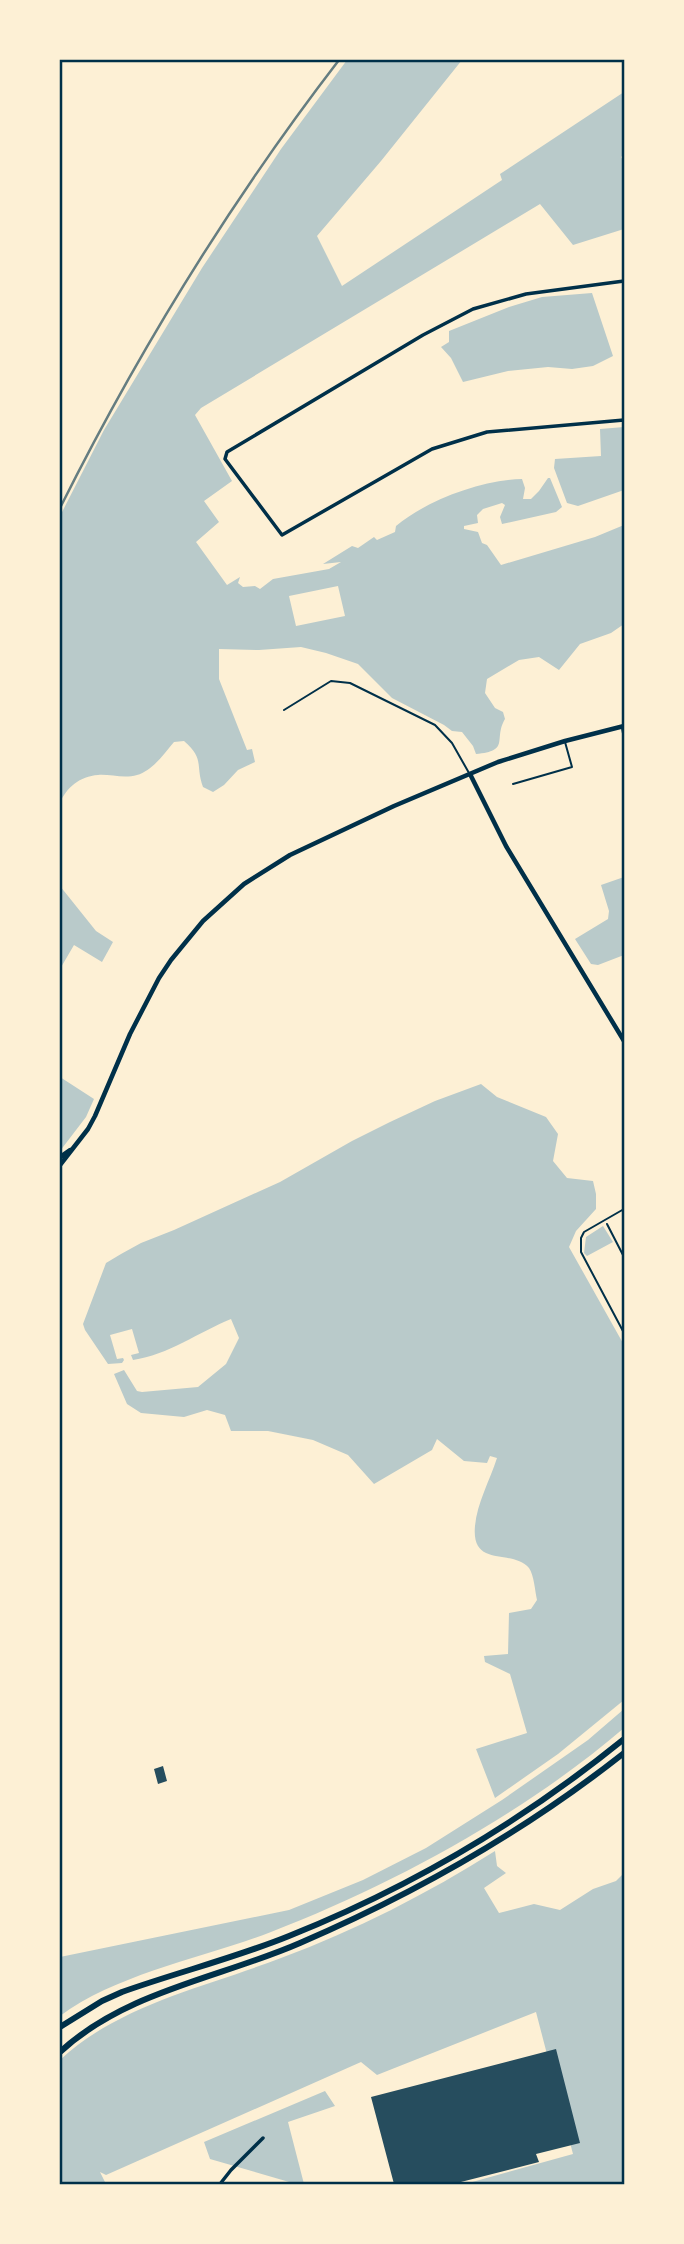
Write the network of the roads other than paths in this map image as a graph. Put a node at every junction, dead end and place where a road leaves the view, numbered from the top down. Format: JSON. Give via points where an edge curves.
{"nodes":[{"id":1,"x":625,"y":281,"type":"edge"},
{"id":2,"x":625,"y":420,"type":"edge"},
{"id":3,"x":284,"y":710,"type":"dead end"},
{"id":4,"x":623,"y":726,"type":"edge"},
{"id":5,"x":625,"y":739,"type":"edge"},
{"id":6,"x":565,"y":741,"type":"junction"},
{"id":7,"x":470,"y":774,"type":"junction"},
{"id":8,"x":513,"y":784,"type":"dead end"},
{"id":9,"x":625,"y":1041,"type":"edge"},
{"id":10,"x":74,"y":1148,"type":"junction"},
{"id":11,"x":60,"y":1157,"type":"edge"},
{"id":12,"x":60,"y":1165,"type":"edge"},
{"id":13,"x":625,"y":1209,"type":"edge"},
{"id":14,"x":625,"y":1333,"type":"edge"},
{"id":15,"x":625,"y":1739,"type":"edge"},
{"id":16,"x":625,"y":1753,"type":"edge"},
{"id":17,"x":60,"y":2027,"type":"edge"},
{"id":18,"x":60,"y":2052,"type":"edge"},
{"id":19,"x":263,"y":2138,"type":"dead end"},
{"id":20,"x":220,"y":2185,"type":"edge"}],
"edges":[{"from":1,"to":2,"type":"street","via":[[526,294],[473,310],[227,452],[225,459],[282,535],[432,449],[487,432]]},
{"from":3,"to":7,"type":"lane","via":[[331,681],[350,682],[435,725]]},
{"from":4,"to":5,"type":"lane"},
{"from":4,"to":6,"type":"street"},
{"from":6,"to":7,"type":"street"},
{"from":6,"to":8,"type":"lane","via":[[572,767]]},
{"from":7,"to":9,"type":"street","via":[[506,846]]},
{"from":7,"to":10,"type":"street","via":[[290,855],[225,900],[189,936],[159,978],[96,1116]]},
{"from":10,"to":11,"type":"street"},
{"from":10,"to":12,"type":"street"},
{"from":13,"to":14,"type":"lane","via":[[580,1238],[581,1252]]},
{"from":15,"to":17,"type":"highway","via":[[515,1818],[390,1890],[254,1950],[122,1992]]},
{"from":16,"to":18,"type":"highway","via":[[522,1827],[396,1899],[258,1960],[133,2004],[91,2027]]},
{"from":19,"to":20,"type":"street"}]}
